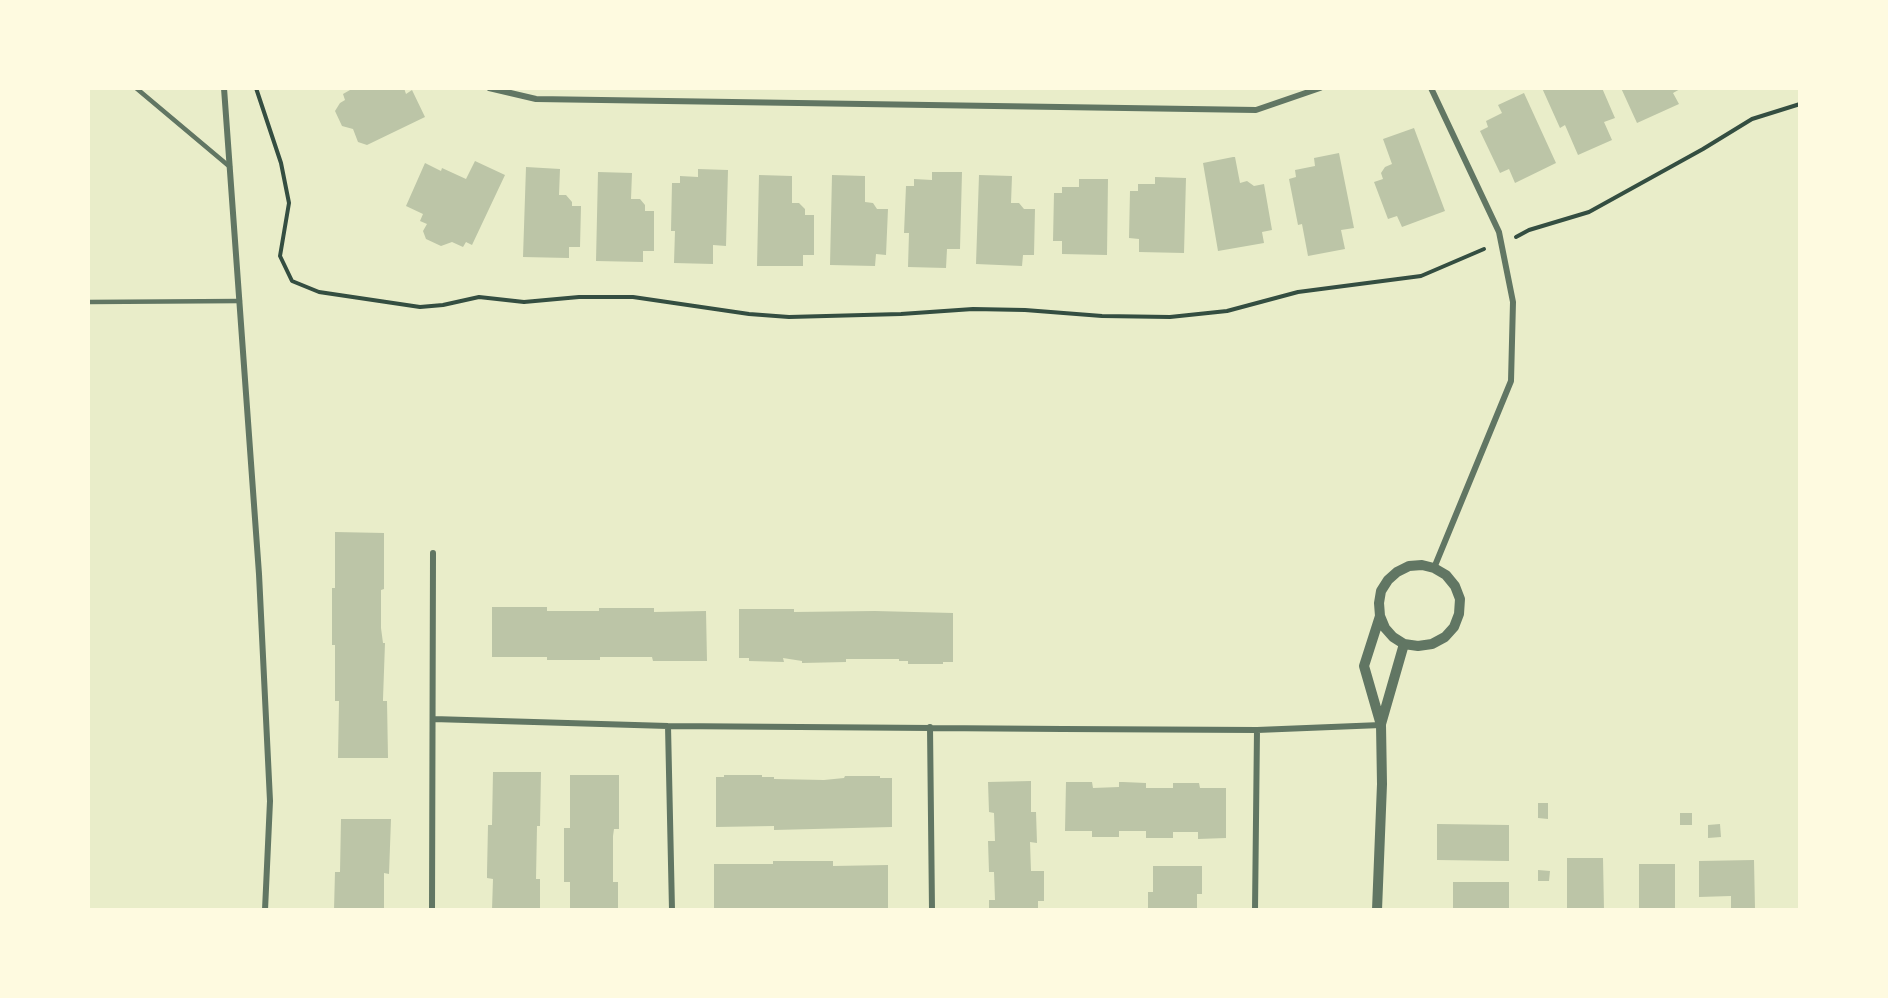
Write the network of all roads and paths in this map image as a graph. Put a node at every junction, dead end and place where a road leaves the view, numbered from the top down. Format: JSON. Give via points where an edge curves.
{"nodes":[{"id":1,"x":136,"y":88,"type":"edge"},
{"id":2,"x":224,"y":88,"type":"edge"},
{"id":3,"x":256,"y":88,"type":"edge"},
{"id":4,"x":489,"y":88,"type":"edge"},
{"id":5,"x":1320,"y":88,"type":"edge"},
{"id":6,"x":1431,"y":88,"type":"edge"},
{"id":7,"x":1800,"y":104,"type":"edge"},
{"id":8,"x":230,"y":167,"type":"junction"},
{"id":9,"x":1502,"y":245,"type":"junction"},
{"id":10,"x":88,"y":302,"type":"edge"},
{"id":11,"x":240,"y":302,"type":"junction"},
{"id":12,"x":433,"y":553,"type":"dead end"},
{"id":13,"x":1434,"y":568,"type":"junction"},
{"id":14,"x":1380,"y":616,"type":"junction"},
{"id":15,"x":1404,"y":644,"type":"junction"},
{"id":16,"x":433,"y":719,"type":"junction"},
{"id":17,"x":1381,"y":725,"type":"junction"},
{"id":18,"x":668,"y":726,"type":"junction"},
{"id":19,"x":930,"y":727,"type":"junction"},
{"id":20,"x":1257,"y":730,"type":"junction"},
{"id":21,"x":265,"y":909,"type":"edge"},
{"id":22,"x":432,"y":909,"type":"edge"},
{"id":23,"x":672,"y":909,"type":"edge"},
{"id":24,"x":932,"y":909,"type":"edge"},
{"id":25,"x":1255,"y":909,"type":"edge"},
{"id":26,"x":1377,"y":909,"type":"edge"}],
"edges":[{"from":1,"to":8,"type":"lane"},
{"from":2,"to":8,"type":"street"},
{"from":3,"to":9,"type":"path","via":[[281,163],[289,203],[280,256],[292,281],[319,292],[420,307],[479,297],[524,302],[633,297],[789,317],[973,309],[1170,317],[1227,311],[1298,292],[1421,276],[1476,251]]},
{"from":4,"to":5,"type":"street","via":[[536,99],[1256,110]]},
{"from":6,"to":9,"type":"street"},
{"from":7,"to":9,"type":"path","via":[[1752,119],[1589,212],[1528,230]]},
{"from":8,"to":11,"type":"street"},
{"from":9,"to":13,"type":"street","via":[[1513,302],[1511,381]]},
{"from":10,"to":11,"type":"lane"},
{"from":11,"to":21,"type":"street","via":[[270,801]]},
{"from":12,"to":16,"type":"street"},
{"from":13,"to":14,"type":"street","via":[[1409,566],[1397,572],[1381,591]]},
{"from":13,"to":15,"type":"street","via":[[1455,586],[1460,599],[1459,614],[1444,638],[1432,644]]},
{"from":14,"to":15,"type":"street","via":[[1385,628]]},
{"from":14,"to":17,"type":"street","via":[[1364,666]]},
{"from":15,"to":17,"type":"street"},
{"from":16,"to":18,"type":"street"},
{"from":16,"to":22,"type":"street"},
{"from":17,"to":20,"type":"street"},
{"from":17,"to":26,"type":"street"},
{"from":18,"to":19,"type":"street"},
{"from":18,"to":23,"type":"street"},
{"from":19,"to":20,"type":"street"},
{"from":19,"to":24,"type":"street"},
{"from":20,"to":25,"type":"street"}]}
